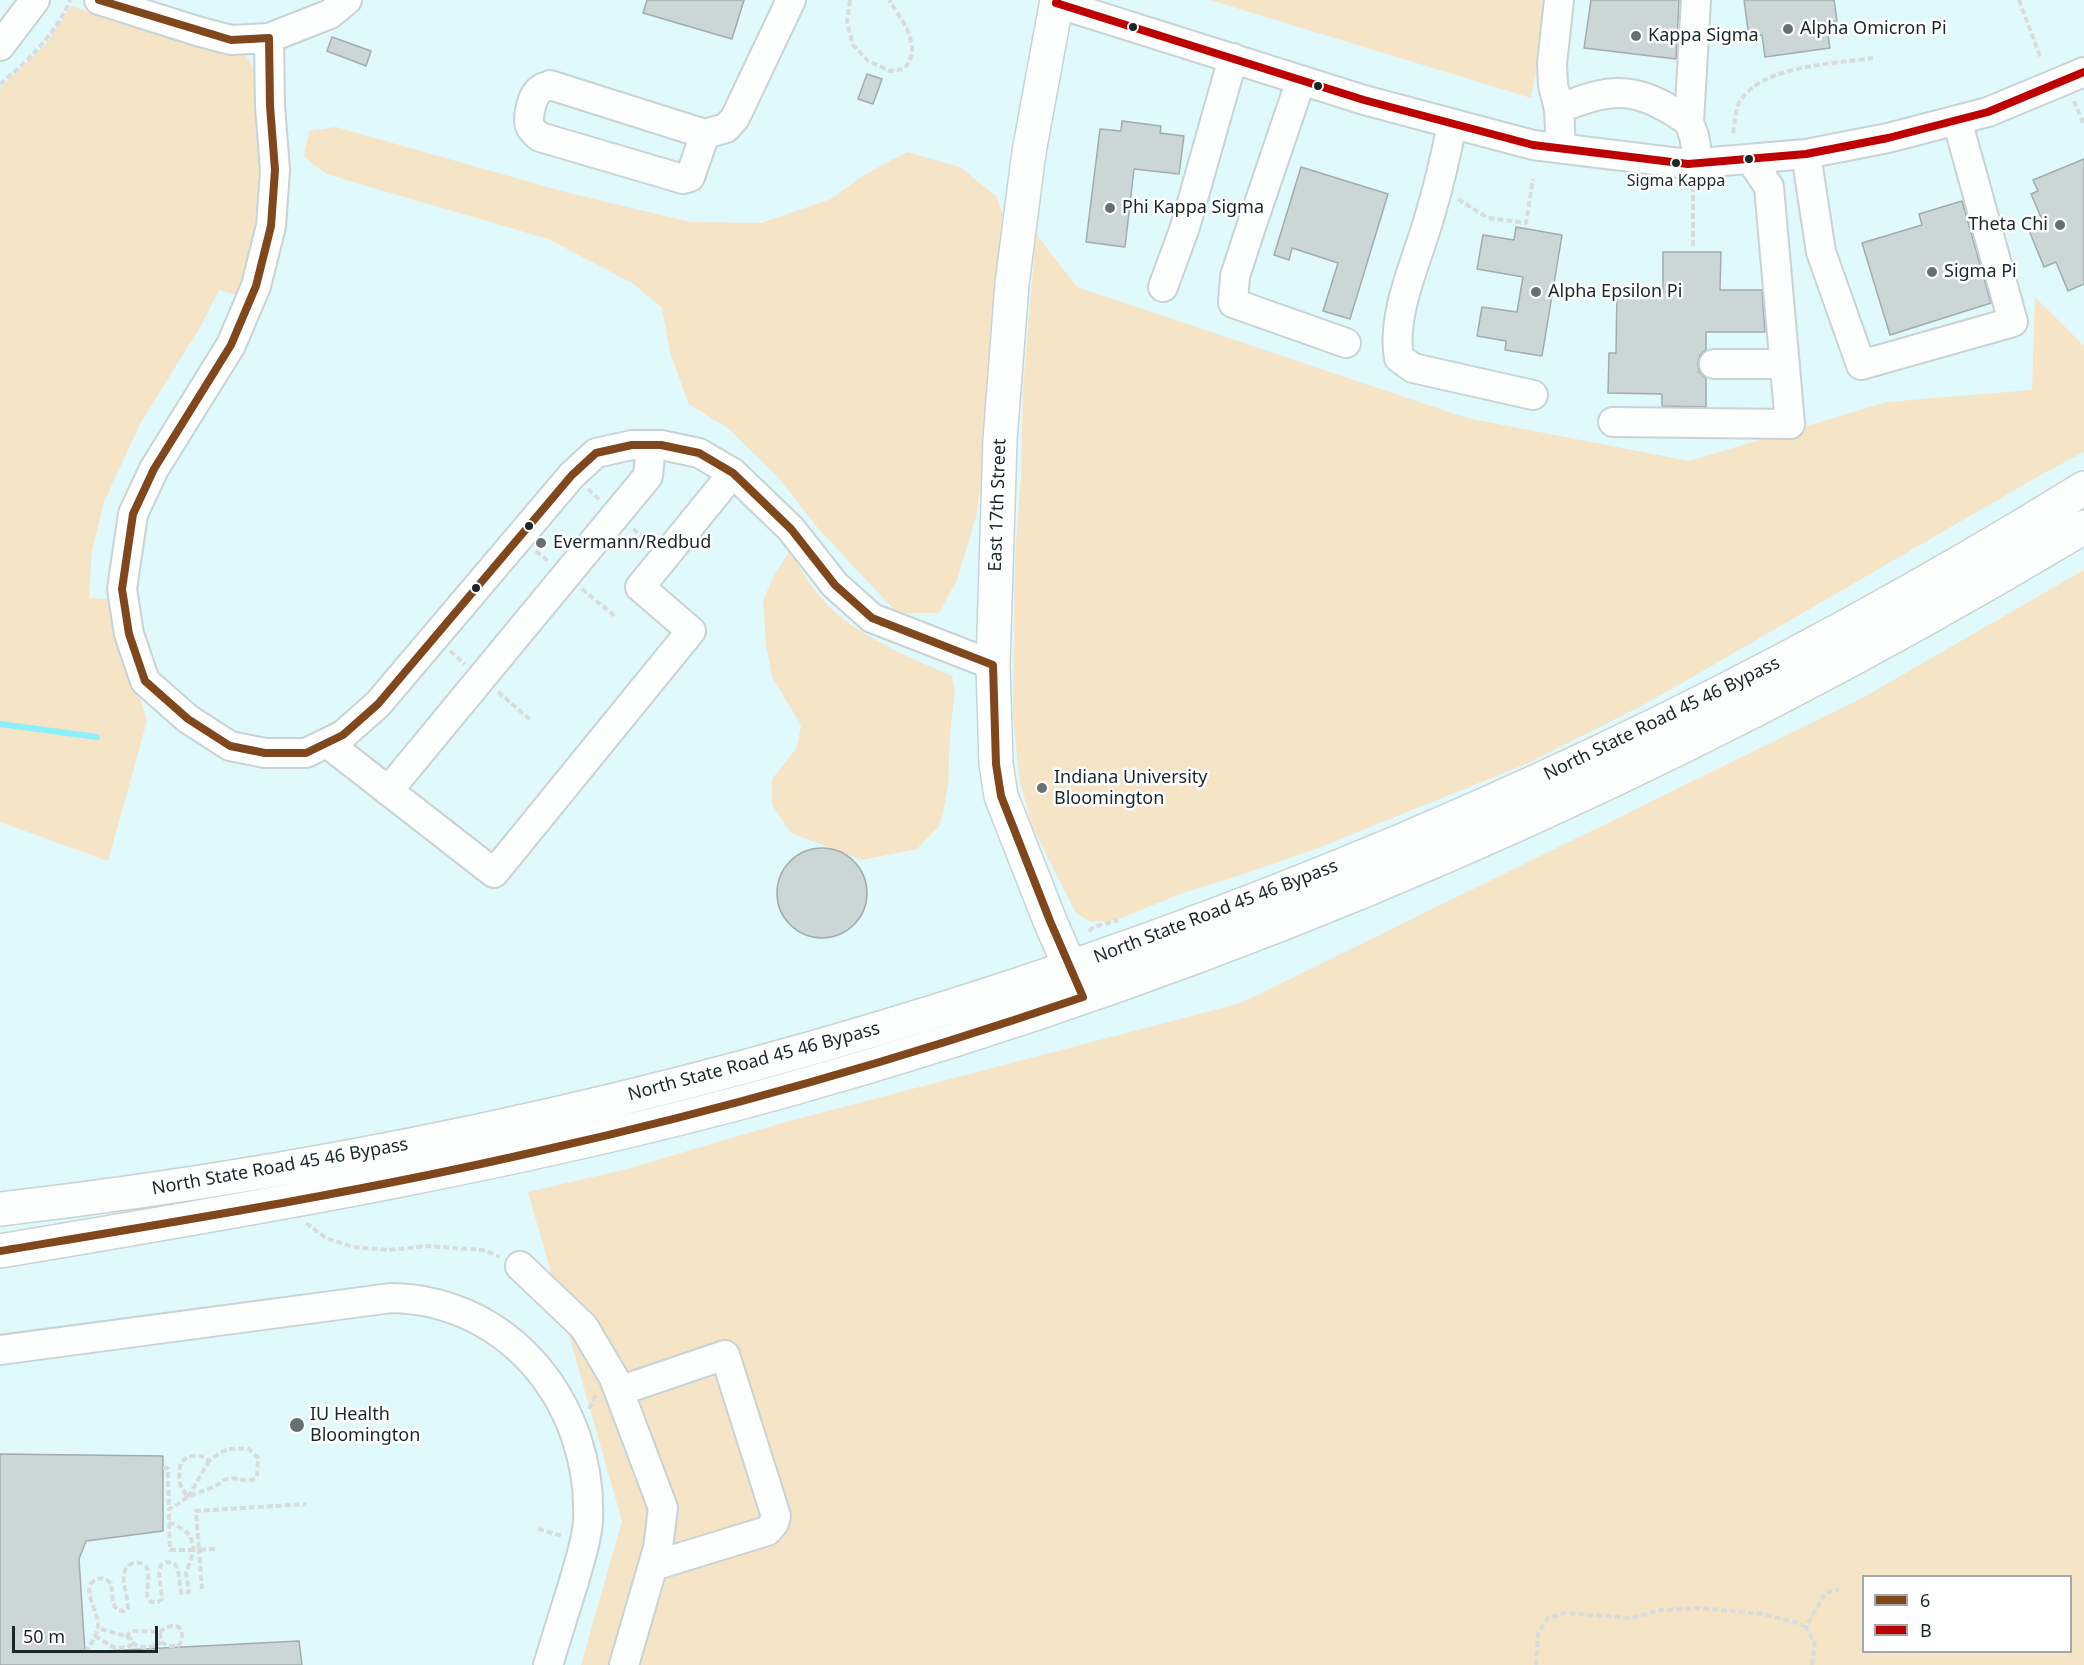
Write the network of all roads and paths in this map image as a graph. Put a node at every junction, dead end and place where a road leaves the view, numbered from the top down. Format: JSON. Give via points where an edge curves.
{"nodes":[{"id":1,"x":35,"y":0,"type":"edge"},
{"id":2,"x":70,"y":0,"type":"edge"},
{"id":3,"x":99,"y":0,"type":"edge"},
{"id":4,"x":347,"y":0,"type":"edge"},
{"id":5,"x":791,"y":0,"type":"edge"},
{"id":6,"x":850,"y":0,"type":"edge"},
{"id":7,"x":889,"y":0,"type":"edge"},
{"id":8,"x":1559,"y":0,"type":"edge"},
{"id":9,"x":1696,"y":0,"type":"edge"},
{"id":10,"x":2019,"y":0,"type":"edge"},
{"id":11,"x":1057,"y":2,"type":"edge"},
{"id":12,"x":269,"y":38,"type":"junction"},
{"id":13,"x":0,"y":46,"type":"edge"},
{"id":14,"x":1233,"y":58,"type":"junction"},
{"id":15,"x":1873,"y":58,"type":"dead end"},
{"id":16,"x":2041,"y":59,"type":"dead end"},
{"id":17,"x":2084,"y":72,"type":"edge"},
{"id":18,"x":1301,"y":80,"type":"junction"},
{"id":19,"x":0,"y":84,"type":"edge"},
{"id":20,"x":2074,"y":100,"type":"dead end"},
{"id":21,"x":1558,"y":109,"type":"junction"},
{"id":22,"x":1957,"y":120,"type":"junction"},
{"id":23,"x":1689,"y":122,"type":"junction"},
{"id":24,"x":1452,"y":124,"type":"junction"},
{"id":25,"x":2084,"y":125,"type":"edge"},
{"id":26,"x":1733,"y":133,"type":"dead end"},
{"id":27,"x":705,"y":134,"type":"junction"},
{"id":28,"x":1561,"y":148,"type":"junction"},
{"id":29,"x":1806,"y":154,"type":"junction"},
{"id":30,"x":1751,"y":160,"type":"junction"},
{"id":31,"x":1696,"y":174,"type":"junction"},
{"id":32,"x":1533,"y":179,"type":"dead end"},
{"id":33,"x":1438,"y":188,"type":"junction"},
{"id":34,"x":1693,"y":246,"type":"dead end"},
{"id":35,"x":1163,"y":287,"type":"dead end"},
{"id":36,"x":1346,"y":343,"type":"dead end"},
{"id":37,"x":1714,"y":364,"type":"dead end"},
{"id":38,"x":1785,"y":364,"type":"junction"},
{"id":39,"x":1533,"y":395,"type":"dead end"},
{"id":40,"x":1613,"y":422,"type":"dead end"},
{"id":41,"x":651,"y":445,"type":"junction"},
{"id":42,"x":733,"y":473,"type":"junction"},
{"id":43,"x":2084,"y":488,"type":"edge"},
{"id":44,"x":2084,"y":527,"type":"edge"},
{"id":45,"x":993,"y":665,"type":"junction"},
{"id":46,"x":327,"y":743,"type":"junction"},
{"id":47,"x":388,"y":791,"type":"junction"},
{"id":48,"x":1070,"y":966,"type":"junction"},
{"id":49,"x":1083,"y":997,"type":"junction"},
{"id":50,"x":0,"y":1209,"type":"edge"},
{"id":51,"x":302,"y":1218,"type":"dead end"},
{"id":52,"x":0,"y":1251,"type":"edge"},
{"id":53,"x":520,"y":1266,"type":"joint"},
{"id":54,"x":0,"y":1350,"type":"edge"},
{"id":55,"x":619,"y":1391,"type":"junction"},
{"id":56,"x":209,"y":1461,"type":"junction"},
{"id":57,"x":163,"y":1468,"type":"dead end"},
{"id":58,"x":188,"y":1497,"type":"junction"},
{"id":59,"x":306,"y":1504,"type":"dead end"},
{"id":60,"x":169,"y":1509,"type":"junction"},
{"id":61,"x":169,"y":1523,"type":"junction"},
{"id":62,"x":196,"y":1550,"type":"junction"},
{"id":63,"x":215,"y":1550,"type":"dead end"},
{"id":64,"x":653,"y":1566,"type":"junction"},
{"id":65,"x":202,"y":1588,"type":"dead end"},
{"id":66,"x":1839,"y":1589,"type":"dead end"},
{"id":67,"x":1806,"y":1627,"type":"junction"},
{"id":68,"x":98,"y":1628,"type":"junction"},
{"id":69,"x":160,"y":1632,"type":"junction"},
{"id":70,"x":95,"y":1636,"type":"junction"},
{"id":71,"x":126,"y":1637,"type":"junction"},
{"id":72,"x":161,"y":1642,"type":"junction"},
{"id":73,"x":131,"y":1643,"type":"junction"},
{"id":74,"x":85,"y":1652,"type":"dead end"},
{"id":75,"x":548,"y":1665,"type":"edge"},
{"id":76,"x":624,"y":1665,"type":"edge"},
{"id":77,"x":1536,"y":1665,"type":"edge"},
{"id":78,"x":1812,"y":1665,"type":"edge"}],
"edges":[{"from":1,"to":13,"type":"street"},
{"from":2,"to":19,"type":"path","via":[[32,57]]},
{"from":3,"to":12,"type":"street","via":[[231,40]]},
{"from":4,"to":12,"type":"street","via":[[330,14]]},
{"from":5,"to":27,"type":"street","via":[[735,118],[726,128]]},
{"from":6,"to":7,"type":"path","via":[[847,23],[853,45],[868,62],[890,71],[904,69],[913,49],[911,36]]},
{"from":8,"to":21,"type":"street","via":[[1552,64]]},
{"from":9,"to":23,"type":"street"},
{"from":10,"to":16,"type":"path"},
{"from":11,"to":14,"type":"street"},
{"from":11,"to":45,"type":"main road","name":"East 17th Street","via":[[1029,152],[1012,284],[1000,440]]},
{"from":12,"to":46,"type":"street","via":[[275,170],[271,226],[256,286],[231,345],[154,469],[133,514],[122,589],[129,634],[145,681],[188,719],[230,746],[265,753],[306,753]]},
{"from":14,"to":18,"type":"street"},
{"from":14,"to":35,"type":"street","via":[[1185,227]]},
{"from":15,"to":26,"type":"path","via":[[1787,71],[1758,82],[1738,104]]},
{"from":17,"to":22,"type":"street","via":[[1989,112]]},
{"from":18,"to":24,"type":"street"},
{"from":18,"to":36,"type":"street","via":[[1235,276],[1233,303]]},
{"from":20,"to":25,"type":"path"},
{"from":21,"to":23,"type":"street","via":[[1597,94],[1616,92],[1665,104]]},
{"from":21,"to":28,"type":"street"},
{"from":22,"to":29,"type":"street"},
{"from":22,"to":29,"type":"street","via":[[2013,322],[1861,365],[1821,252]]},
{"from":23,"to":31,"type":"street","via":[[1694,135]]},
{"from":24,"to":28,"type":"street","via":[[1533,145]]},
{"from":24,"to":33,"type":"street"},
{"from":27,"to":27,"type":"street","via":[[693,171],[683,180],[540,137],[529,117],[535,94],[550,86]]},
{"from":28,"to":31,"type":"street","via":[[1688,164]]},
{"from":29,"to":30,"type":"street"},
{"from":30,"to":31,"type":"street"},
{"from":30,"to":38,"type":"street","via":[[1769,187]]},
{"from":31,"to":34,"type":"path"},
{"from":32,"to":33,"type":"path","via":[[1526,223],[1488,218]]},
{"from":33,"to":39,"type":"street","via":[[1406,292],[1396,342],[1399,358],[1413,368]]},
{"from":37,"to":38,"type":"street"},
{"from":38,"to":40,"type":"street","via":[[1790,424]]},
{"from":41,"to":42,"type":"street","via":[[699,453]]},
{"from":41,"to":46,"type":"street","via":[[596,453],[572,475],[378,704],[343,735]]},
{"from":41,"to":47,"type":"street","via":[[648,476]]},
{"from":42,"to":45,"type":"street","via":[[791,529],[835,585],[872,618]]},
{"from":42,"to":47,"type":"street","via":[[640,587],[691,631],[494,873]]},
{"from":43,"to":48,"type":"main road","name":"North State Road 45 46 Bypass","via":[[1854,621],[1728,688],[1533,782],[1203,920]]},
{"from":44,"to":49,"type":"main road","name":"North State Road 45 46 Bypass","via":[[1834,670],[1570,802],[1288,922]]},
{"from":45,"to":48,"type":"main road","name":"East 17th Street","via":[[996,764],[1001,796]]},
{"from":46,"to":47,"type":"street"},
{"from":48,"to":49,"type":"main road","name":"East 17th Street"},
{"from":48,"to":50,"type":"main road","name":"North State Road 45 46 Bypass","via":[[841,1039],[561,1113],[244,1175]]},
{"from":49,"to":52,"type":"main road","name":"North State Road 45 46 Bypass","via":[[800,1086],[599,1137],[404,1180]]},
{"from":51,"to":53,"type":"path","via":[[326,1238],[353,1247],[483,1250]]},
{"from":53,"to":55,"type":"street","via":[[584,1327]]},
{"from":54,"to":75,"type":"street","via":[[392,1298],[414,1299],[456,1310],[491,1328],[521,1350],[558,1394],[574,1428],[586,1476],[585,1542]]},
{"from":55,"to":64,"type":"street","via":[[663,1508]]},
{"from":55,"to":64,"type":"street","via":[[725,1355],[776,1516],[767,1531]]},
{"from":56,"to":58,"type":"path"},
{"from":56,"to":58,"type":"path","via":[[202,1456],[189,1456],[181,1462],[180,1486]]},
{"from":56,"to":58,"type":"path","via":[[232,1447],[249,1449],[258,1458],[257,1477],[251,1482],[223,1480]]},
{"from":57,"to":60,"type":"path","via":[[168,1468]]},
{"from":58,"to":60,"type":"path"},
{"from":59,"to":62,"type":"path","via":[[196,1511]]},
{"from":60,"to":61,"type":"path"},
{"from":61,"to":62,"type":"path","via":[[190,1534]]},
{"from":61,"to":62,"type":"path","via":[[170,1550]]},
{"from":62,"to":63,"type":"path"},
{"from":62,"to":65,"type":"path"},
{"from":62,"to":68,"type":"path","via":[[186,1573],[190,1588],[186,1594],[181,1593],[178,1569],[174,1563],[166,1562],[159,1573],[162,1599],[158,1602],[151,1602],[147,1596],[148,1572],[140,1562],[126,1567],[124,1573],[128,1608],[124,1611],[117,1610],[113,1603],[111,1583],[104,1578],[90,1584],[88,1592]]},
{"from":64,"to":76,"type":"street"},
{"from":66,"to":67,"type":"path","via":[[1826,1593]]},
{"from":67,"to":77,"type":"path","via":[[1762,1614],[1699,1608],[1661,1610],[1631,1618],[1564,1613],[1547,1619],[1538,1634]]},
{"from":67,"to":78,"type":"path","via":[[1815,1645]]},
{"from":68,"to":70,"type":"path"},
{"from":68,"to":71,"type":"path"},
{"from":69,"to":71,"type":"path","via":[[132,1631]]},
{"from":69,"to":72,"type":"path"},
{"from":69,"to":72,"type":"path","via":[[171,1626],[179,1627],[183,1634],[178,1646]]},
{"from":70,"to":73,"type":"path","via":[[113,1647],[127,1648]]},
{"from":70,"to":74,"type":"path"},
{"from":71,"to":73,"type":"path"},
{"from":72,"to":73,"type":"path","via":[[143,1648]]}]}
